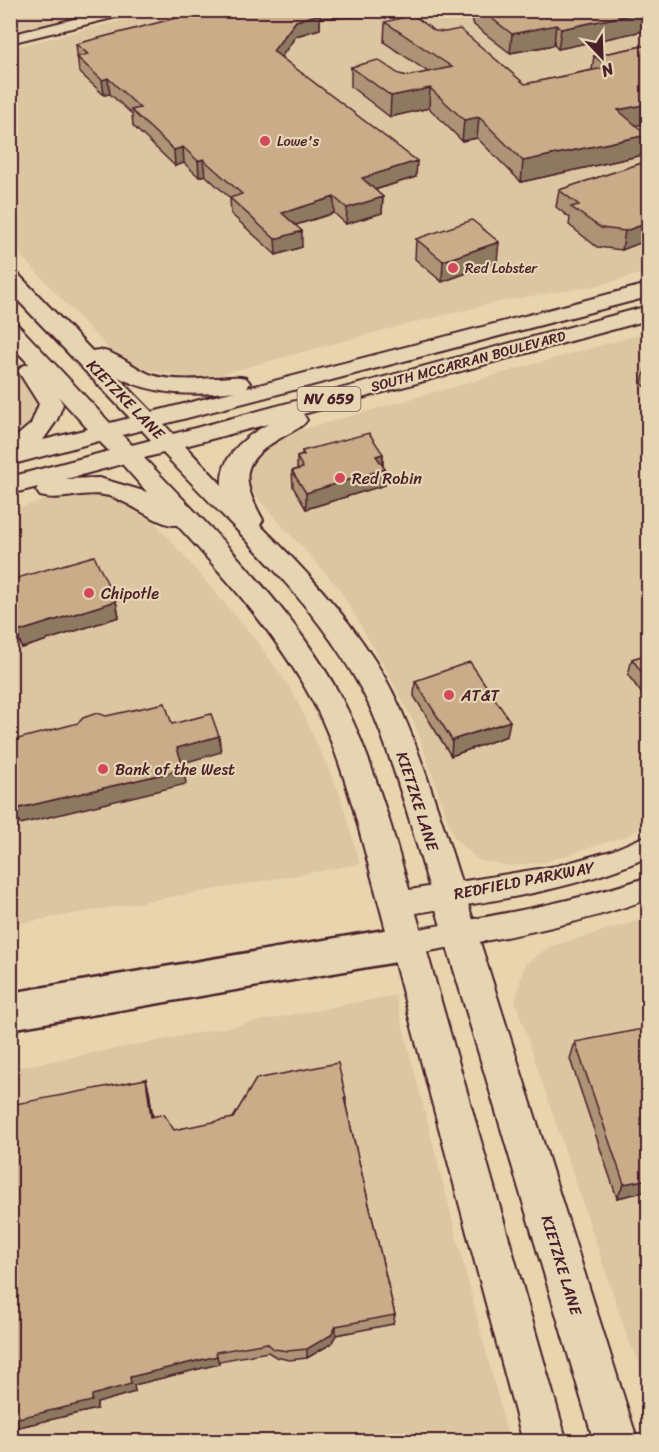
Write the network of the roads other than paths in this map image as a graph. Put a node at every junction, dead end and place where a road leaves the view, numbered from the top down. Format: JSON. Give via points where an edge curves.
{"nodes":[{"id":1,"x":128,"y":10,"type":"edge"},
{"id":2,"x":10,"y":39,"type":"edge"},
{"id":3,"x":10,"y":279,"type":"edge"},
{"id":4,"x":648,"y":290,"type":"edge"},
{"id":5,"x":648,"y":300,"type":"edge"},
{"id":6,"x":648,"y":313,"type":"edge"},
{"id":7,"x":12,"y":331,"type":"edge"},
{"id":8,"x":577,"y":332,"type":"junction"},
{"id":9,"x":69,"y":339,"type":"junction"},
{"id":10,"x":380,"y":360,"type":"junction"},
{"id":11,"x":346,"y":394,"type":"junction"},
{"id":12,"x":148,"y":421,"type":"junction"},
{"id":13,"x":105,"y":433,"type":"junction"},
{"id":14,"x":168,"y":443,"type":"junction"},
{"id":15,"x":127,"y":454,"type":"junction"},
{"id":16,"x":10,"y":455,"type":"edge"},
{"id":17,"x":10,"y":486,"type":"edge"},
{"id":18,"x":10,"y":494,"type":"edge"},
{"id":19,"x":195,"y":529,"type":"junction"},
{"id":20,"x":287,"y":570,"type":"junction"},
{"id":21,"x":648,"y":846,"type":"edge"},
{"id":22,"x":648,"y":888,"type":"edge"},
{"id":23,"x":448,"y":895,"type":"junction"},
{"id":24,"x":397,"y":904,"type":"junction"},
{"id":25,"x":460,"y":935,"type":"junction"},
{"id":26,"x":408,"y":943,"type":"junction"},
{"id":27,"x":10,"y":1011,"type":"edge"},
{"id":28,"x":545,"y":1442,"type":"edge"},
{"id":29,"x":616,"y":1442,"type":"edge"}],
"edges":[{"from":1,"to":2,"type":"street"},
{"from":3,"to":9,"type":"main road","name":"KIETZKE LANE"},
{"from":4,"to":10,"type":"main road","name":"SOUTH MCCARRAN BOULEVARD","number":"NV 659"},
{"from":5,"to":8,"type":"main road","via":[[576,320],[570,325]]},
{"from":6,"to":8,"type":"main road","name":"SOUTH MCCARRAN BOULEVARD","number":"NV 659"},
{"from":7,"to":13,"type":"main road"},
{"from":7,"to":16,"type":"main road","via":[[51,404],[40,431]]},
{"from":8,"to":11,"type":"main road","name":"SOUTH MCCARRAN BOULEVARD","number":"NV 659"},
{"from":9,"to":10,"type":"main road","via":[[127,373],[163,385],[211,387]]},
{"from":9,"to":12,"type":"main road","name":"KIETZKE LANE"},
{"from":10,"to":12,"type":"main road","name":"SOUTH MCCARRAN BOULEVARD","number":"NV 659"},
{"from":11,"to":14,"type":"main road","name":"SOUTH MCCARRAN BOULEVARD","number":"NV 659"},
{"from":11,"to":20,"type":"main road","via":[[260,439],[236,470],[237,494],[250,521]]},
{"from":12,"to":13,"type":"main road","name":"SOUTH MCCARRAN BOULEVARD","number":"NV 659"},
{"from":12,"to":14,"type":"main road","name":"KIETZKE LANE"},
{"from":13,"to":15,"type":"main road"},
{"from":13,"to":16,"type":"main road","name":"SOUTH MCCARRAN BOULEVARD","number":"NV 659"},
{"from":14,"to":15,"type":"main road","name":"SOUTH MCCARRAN BOULEVARD","number":"NV 659"},
{"from":14,"to":20,"type":"main road","name":"KIETZKE LANE"},
{"from":15,"to":17,"type":"main road","name":"SOUTH MCCARRAN BOULEVARD","number":"NV 659"},
{"from":15,"to":19,"type":"main road"},
{"from":18,"to":19,"type":"main road","via":[[86,485],[112,488],[150,503]]},
{"from":19,"to":24,"type":"main road","via":[[282,629],[326,698],[366,796]]},
{"from":20,"to":23,"type":"main road","name":"KIETZKE LANE","via":[[334,625],[381,699],[408,768]]},
{"from":21,"to":23,"type":"street","name":"REDFIELD PARKWAY","via":[[628,856],[562,875]]},
{"from":22,"to":25,"type":"street","via":[[609,902]]},
{"from":23,"to":24,"type":"street","name":"REDFIELD PARKWAY"},
{"from":23,"to":25,"type":"main road","name":"KIETZKE LANE"},
{"from":24,"to":26,"type":"main road"},
{"from":25,"to":26,"type":"street"},
{"from":25,"to":29,"type":"main road","name":"KIETZKE LANE"},
{"from":26,"to":27,"type":"highway"},
{"from":26,"to":28,"type":"main road"}]}
